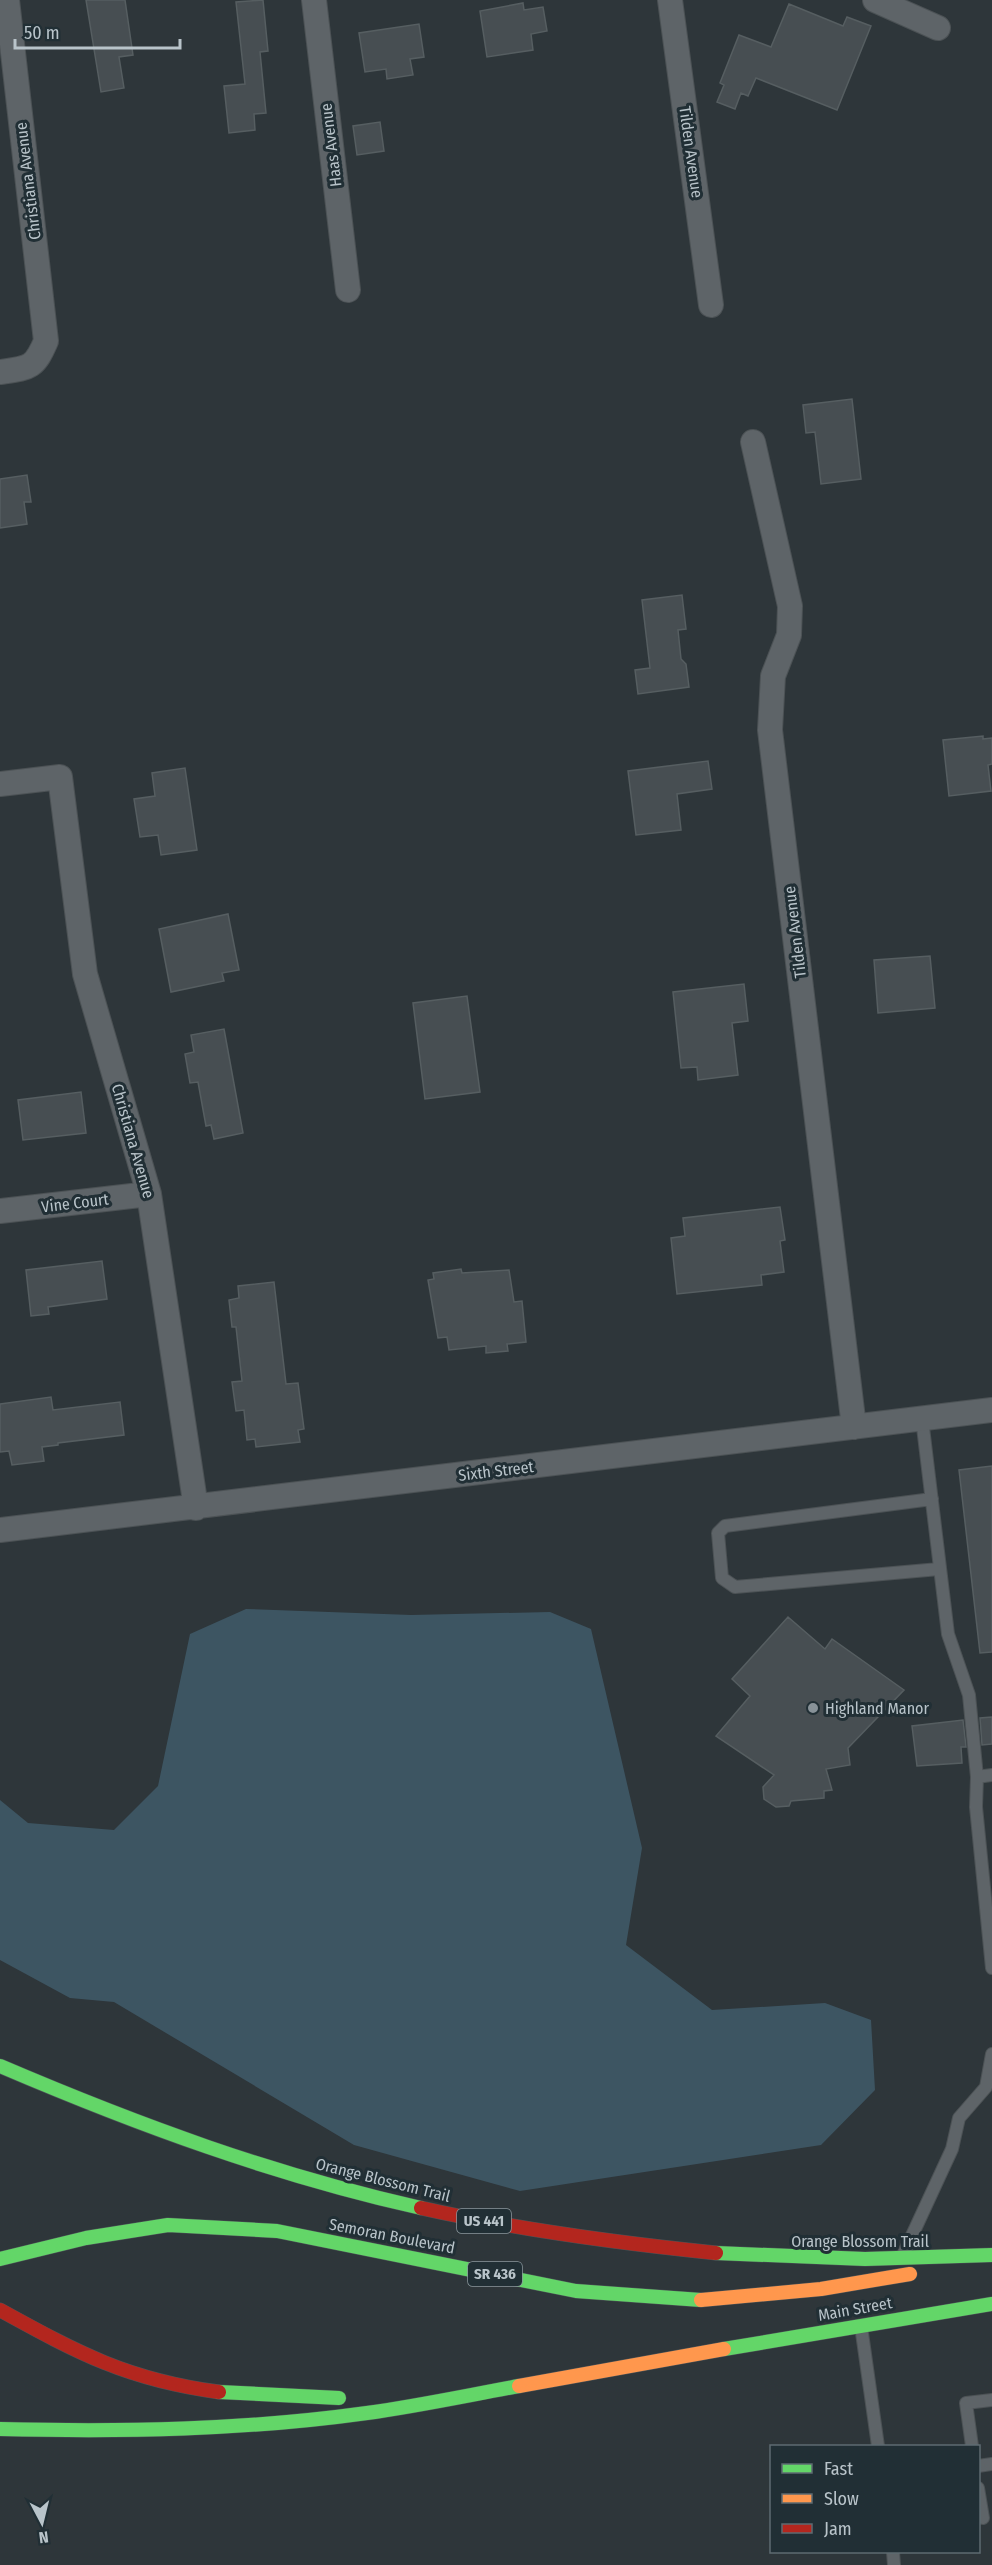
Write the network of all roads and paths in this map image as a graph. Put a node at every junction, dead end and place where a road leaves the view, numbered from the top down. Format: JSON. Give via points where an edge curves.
{"nodes":[{"id":1,"x":7,"y":0,"type":"edge"},
{"id":2,"x":314,"y":0,"type":"edge"},
{"id":3,"x":670,"y":0,"type":"edge"},
{"id":4,"x":875,"y":0,"type":"edge"},
{"id":5,"x":938,"y":28,"type":"dead end"},
{"id":6,"x":348,"y":290,"type":"dead end"},
{"id":7,"x":711,"y":305,"type":"dead end"},
{"id":8,"x":0,"y":372,"type":"edge"},
{"id":9,"x":753,"y":442,"type":"dead end"},
{"id":10,"x":0,"y":784,"type":"edge"},
{"id":11,"x":149,"y":1194,"type":"junction"},
{"id":12,"x":0,"y":1211,"type":"edge"},
{"id":13,"x":992,"y":1410,"type":"edge"},
{"id":14,"x":922,"y":1419,"type":"junction"},
{"id":15,"x":854,"y":1427,"type":"junction"},
{"id":16,"x":932,"y":1499,"type":"junction"},
{"id":17,"x":196,"y":1508,"type":"junction"},
{"id":18,"x":0,"y":1530,"type":"edge"},
{"id":19,"x":939,"y":1569,"type":"junction"},
{"id":20,"x":992,"y":1775,"type":"edge"},
{"id":21,"x":977,"y":1777,"type":"junction"},
{"id":22,"x":992,"y":1968,"type":"edge"},
{"id":23,"x":992,"y":2054,"type":"edge"},
{"id":24,"x":0,"y":2066,"type":"edge"},
{"id":25,"x":992,"y":2255,"type":"edge"},
{"id":26,"x":902,"y":2258,"type":"junction"},
{"id":27,"x":0,"y":2259,"type":"edge"},
{"id":28,"x":992,"y":2260,"type":"edge"},
{"id":29,"x":992,"y":2304,"type":"edge"},
{"id":30,"x":0,"y":2310,"type":"edge"},
{"id":31,"x":861,"y":2325,"type":"junction"},
{"id":32,"x":724,"y":2349,"type":"junction"},
{"id":33,"x":408,"y":2392,"type":"dead end"},
{"id":34,"x":350,"y":2398,"type":"dead end"},
{"id":35,"x":992,"y":2400,"type":"edge"},
{"id":36,"x":0,"y":2429,"type":"edge"},
{"id":37,"x":878,"y":2445,"type":"edge"},
{"id":38,"x":972,"y":2445,"type":"edge"},
{"id":39,"x":980,"y":2498,"type":"edge"},
{"id":40,"x":984,"y":2518,"type":"edge"}],
"edges":[{"from":1,"to":8,"type":"street","name":"Christiana Avenue","via":[[46,341],[37,361],[27,368]]},
{"from":2,"to":6,"type":"street","name":"Haas Avenue"},
{"from":3,"to":7,"type":"street","name":"Tilden Avenue"},
{"from":4,"to":5,"type":"street"},
{"from":9,"to":15,"type":"street","name":"Tilden Avenue","via":[[790,606],[789,635],[773,676],[770,730]]},
{"from":10,"to":11,"type":"street","name":"Christiana Avenue","via":[[60,777],[85,974]]},
{"from":11,"to":12,"type":"street","name":"Vine Court"},
{"from":11,"to":17,"type":"street","name":"Christiana Avenue"},
{"from":13,"to":14,"type":"street","name":"Sixth Street"},
{"from":14,"to":15,"type":"street","name":"Sixth Street"},
{"from":14,"to":16,"type":"lane"},
{"from":15,"to":17,"type":"street","name":"Sixth Street"},
{"from":16,"to":19,"type":"lane"},
{"from":16,"to":19,"type":"lane","via":[[725,1526],[718,1533],[722,1578],[735,1587]]},
{"from":17,"to":18,"type":"street","name":"Sixth Street"},
{"from":19,"to":21,"type":"lane","via":[[948,1634],[969,1695]]},
{"from":20,"to":21,"type":"lane"},
{"from":21,"to":22,"type":"lane","via":[[976,1807]]},
{"from":23,"to":26,"type":"lane","via":[[986,2087],[959,2118],[952,2149]]},
{"from":24,"to":26,"type":"main road","name":"Orange Blossom Trail","number":"US 441","via":[[102,2110],[227,2156],[355,2192],[484,2221],[712,2253]]},
{"from":25,"to":26,"type":"main road","name":"Orange Blossom Trail","number":"US 441"},
{"from":27,"to":28,"type":"main road","name":"Semoran Boulevard","number":"SR 436","via":[[86,2238],[168,2225],[277,2231],[576,2291],[705,2300],[821,2289]]},
{"from":29,"to":31,"type":"main road","name":"Main Street"},
{"from":30,"to":34,"type":"main road","via":[[78,2353],[159,2381],[219,2392]]},
{"from":31,"to":32,"type":"main road","name":"Main Street"},
{"from":31,"to":37,"type":"lane"},
{"from":32,"to":33,"type":"main road"},
{"from":32,"to":36,"type":"main road","via":[[367,2413],[129,2432]]},
{"from":35,"to":38,"type":"lane","via":[[966,2403]]},
{"from":39,"to":40,"type":"lane"}]}
